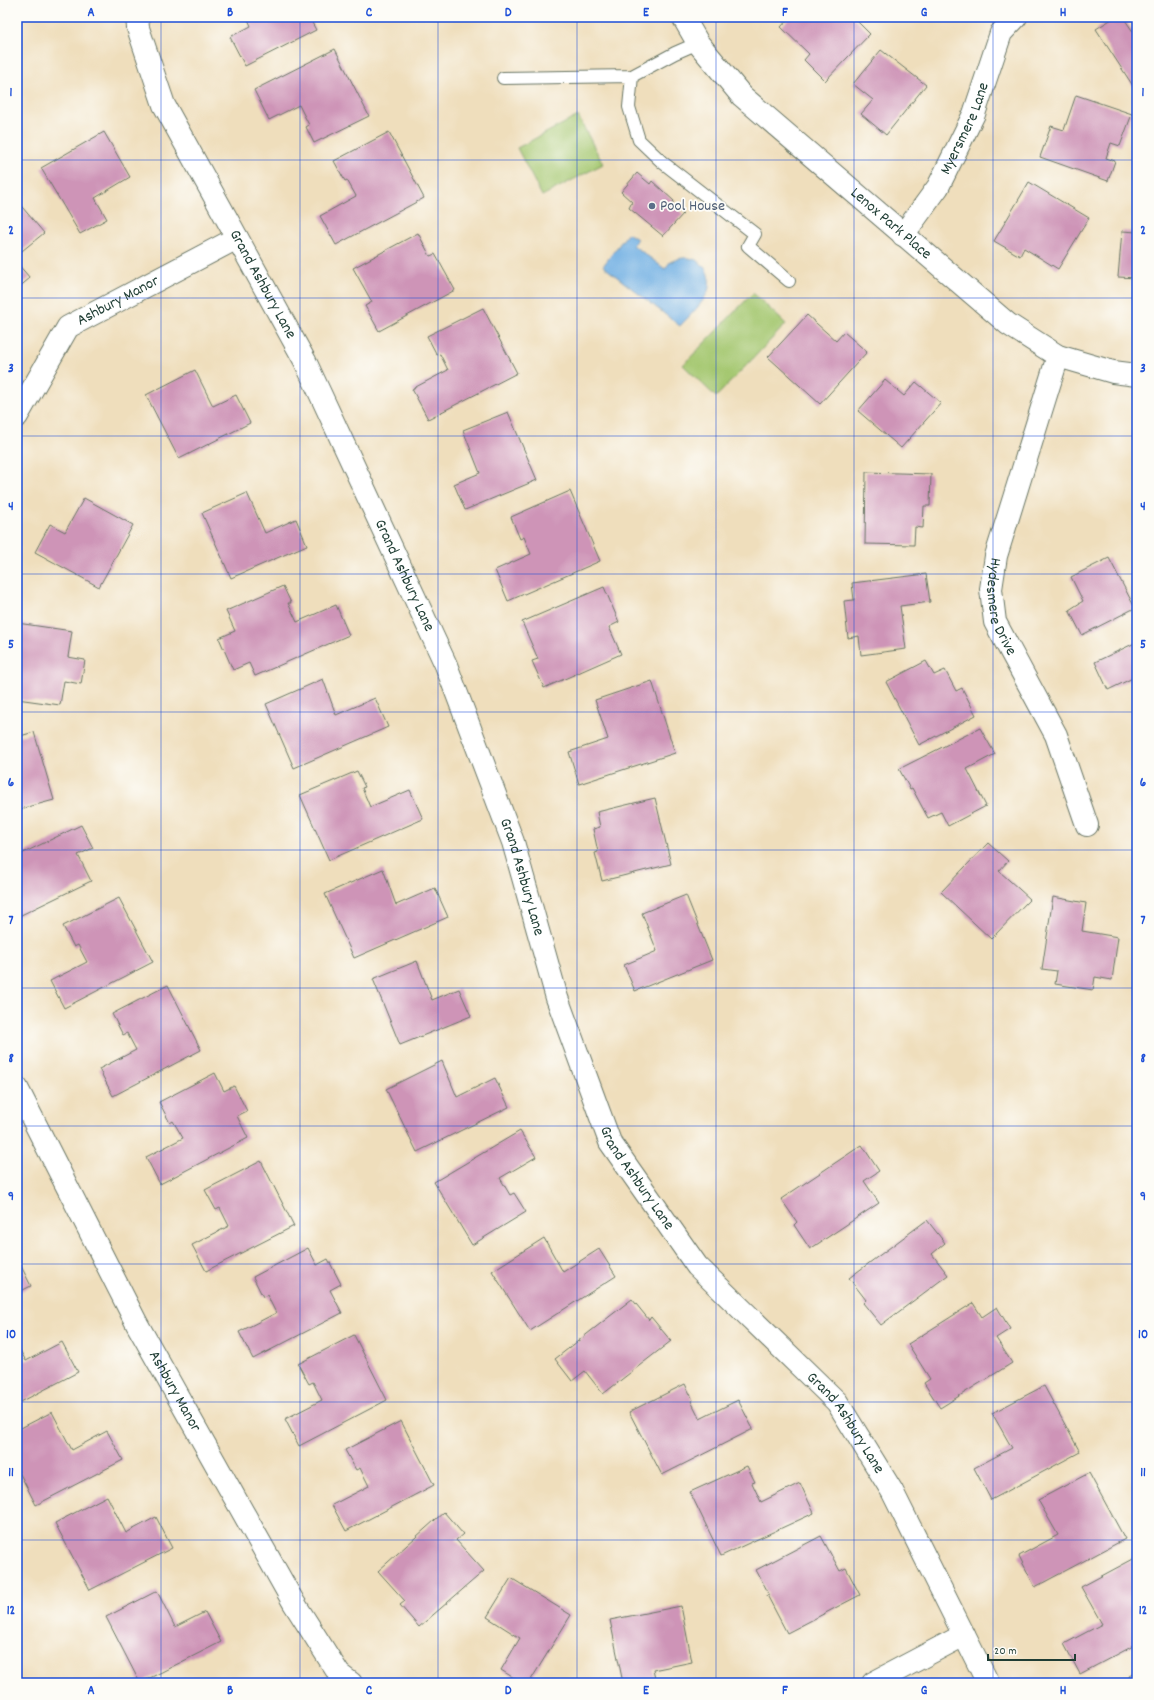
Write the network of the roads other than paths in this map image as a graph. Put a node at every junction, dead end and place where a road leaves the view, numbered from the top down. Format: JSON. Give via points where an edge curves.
{"nodes":[{"id":1,"x":137,"y":17,"type":"edge"},
{"id":2,"x":683,"y":17,"type":"edge"},
{"id":3,"x":1016,"y":17,"type":"edge"},
{"id":4,"x":698,"y":43,"type":"junction"},
{"id":5,"x":632,"y":76,"type":"junction"},
{"id":6,"x":502,"y":78,"type":"dead end"},
{"id":7,"x":903,"y":235,"type":"junction"},
{"id":8,"x":237,"y":238,"type":"junction"},
{"id":9,"x":789,"y":281,"type":"dead end"},
{"id":10,"x":1058,"y":356,"type":"junction"},
{"id":11,"x":1137,"y":375,"type":"edge"},
{"id":12,"x":17,"y":416,"type":"edge"},
{"id":13,"x":1087,"y":825,"type":"dead end"},
{"id":14,"x":17,"y":1088,"type":"edge"},
{"id":15,"x":964,"y":1636,"type":"junction"},
{"id":16,"x":351,"y":1683,"type":"edge"},
{"id":17,"x":873,"y":1683,"type":"edge"},
{"id":18,"x":988,"y":1683,"type":"edge"}],
"edges":[{"from":1,"to":8,"type":"street","name":"Grand Ashbury Lane","via":[[138,28],[164,104]]},
{"from":2,"to":4,"type":"street","name":"Lenox Park Place"},
{"from":3,"to":7,"type":"street","name":"Myersmere Lane","via":[[1001,33],[974,114],[938,187]]},
{"from":4,"to":5,"type":"lane"},
{"from":4,"to":7,"type":"street","name":"Lenox Park Place","via":[[742,96]]},
{"from":5,"to":6,"type":"lane"},
{"from":5,"to":9,"type":"lane","via":[[629,107],[639,140],[662,162],[755,234],[748,246]]},
{"from":7,"to":10,"type":"street","name":"Lenox Park Place","via":[[1008,324]]},
{"from":8,"to":12,"type":"street","name":"Ashbury Manor","via":[[68,327]]},
{"from":8,"to":15,"type":"street","name":"Grand Ashbury Lane","via":[[304,361],[446,665],[513,842],[557,998],[610,1142],[697,1266],[837,1402],[892,1491]]},
{"from":10,"to":11,"type":"street","name":"Lenox Park Place","via":[[1113,372]]},
{"from":10,"to":13,"type":"street","name":"Hydesmere Drive","via":[[996,556],[991,589],[995,622],[1056,735]]},
{"from":14,"to":16,"type":"street","name":"Ashbury Manor","via":[[138,1324],[282,1583],[339,1674]]},
{"from":15,"to":17,"type":"street"},
{"from":15,"to":18,"type":"street","name":"Grand Ashbury Lane"}]}
